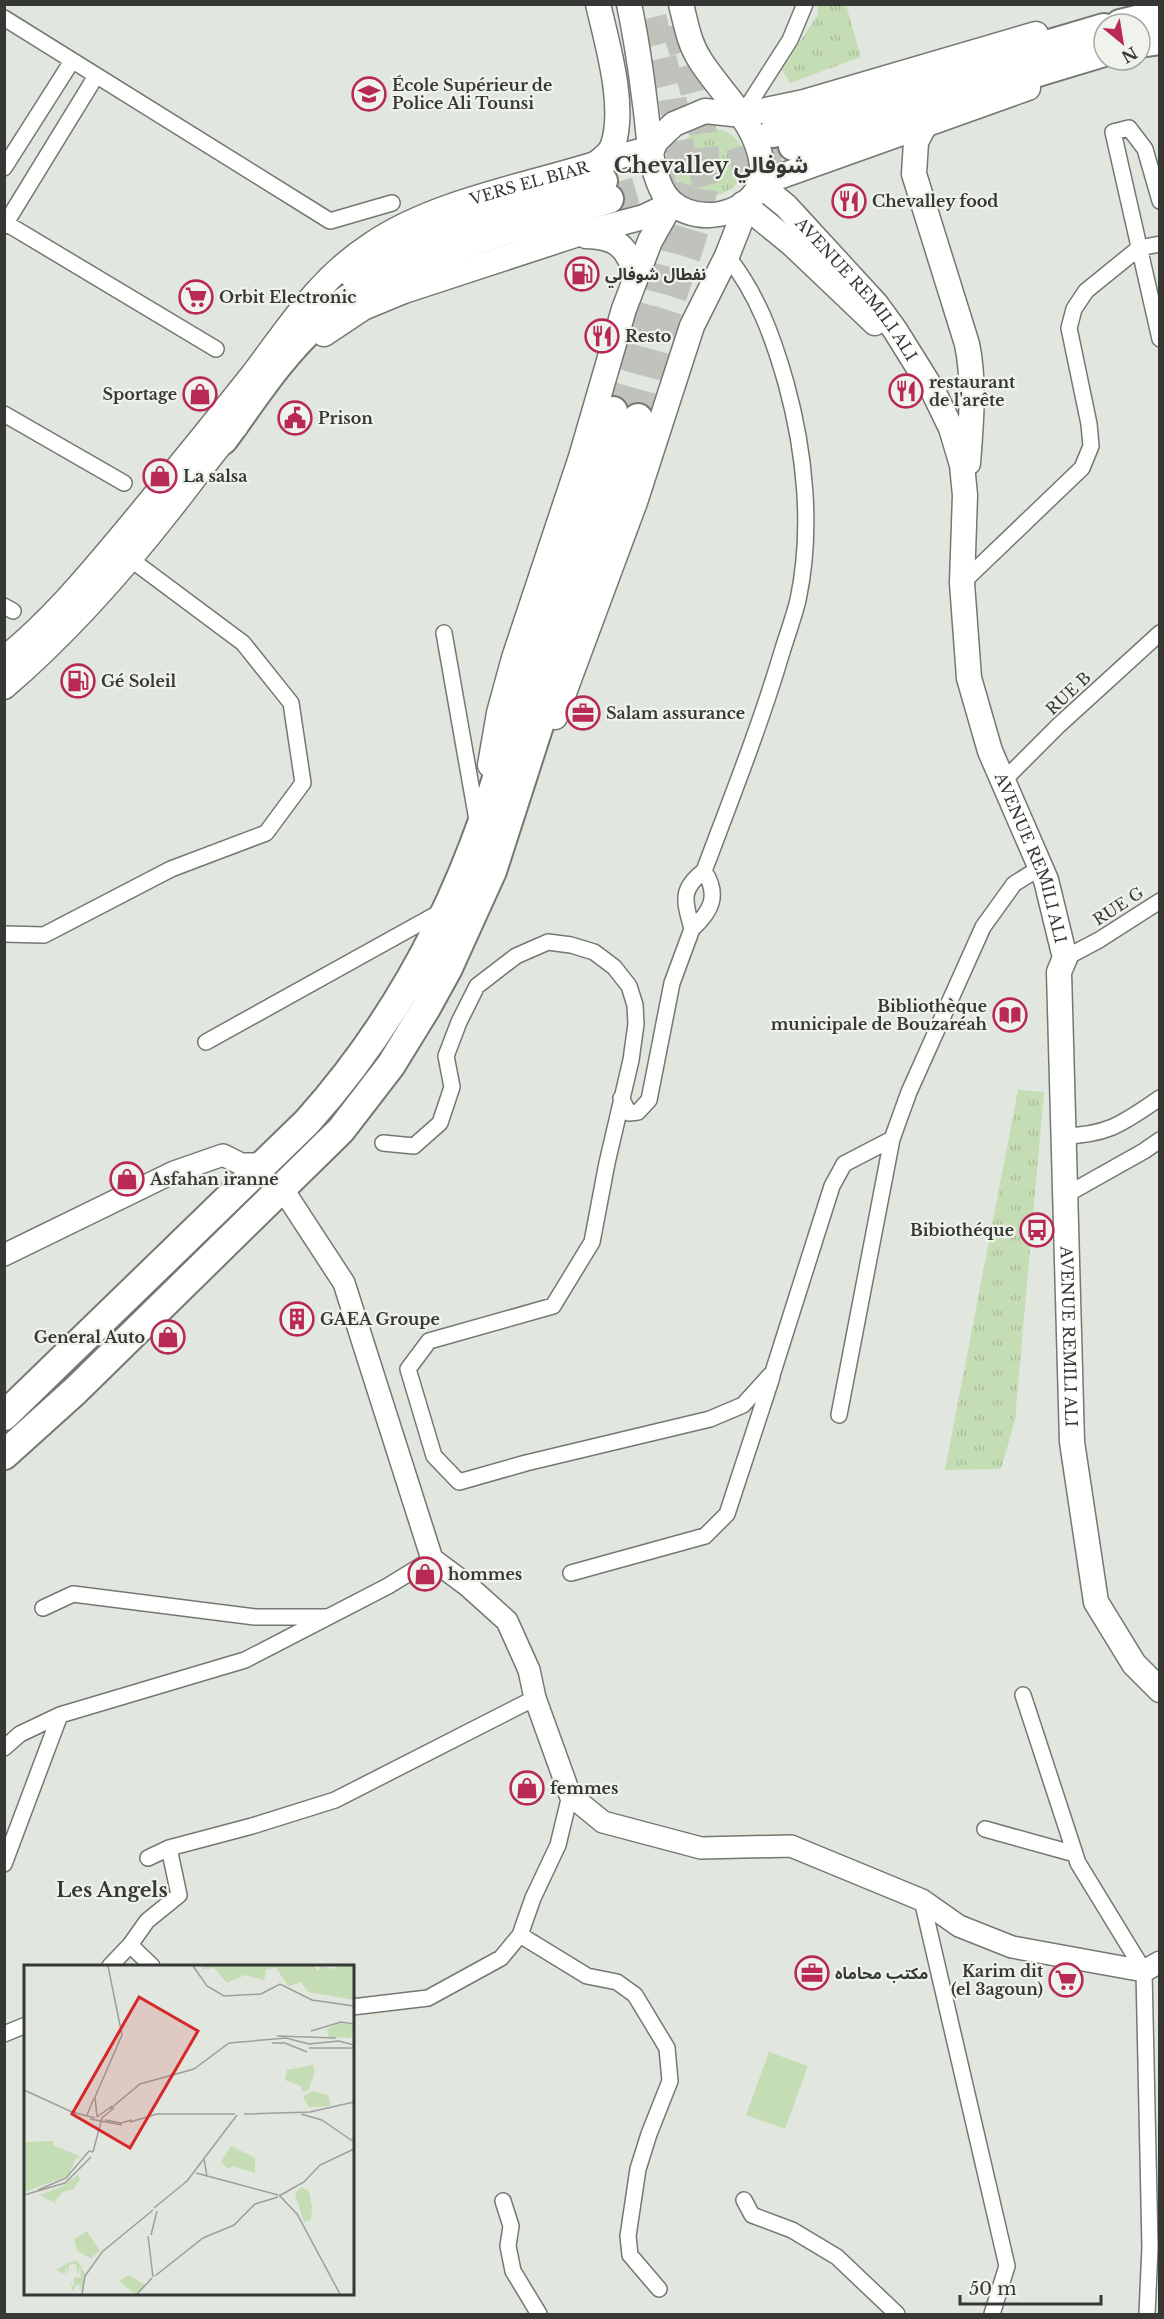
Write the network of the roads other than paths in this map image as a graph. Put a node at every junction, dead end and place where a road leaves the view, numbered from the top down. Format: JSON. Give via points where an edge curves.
{"nodes":[{"id":1,"x":598,"y":4,"type":"edge"},
{"id":2,"x":629,"y":4,"type":"edge"},
{"id":3,"x":681,"y":4,"type":"edge"},
{"id":4,"x":805,"y":4,"type":"edge"},
{"id":5,"x":4,"y":18,"type":"edge"},
{"id":6,"x":1092,"y":29,"type":"edge"},
{"id":7,"x":1092,"y":31,"type":"edge"},
{"id":8,"x":1092,"y":54,"type":"edge"},
{"id":9,"x":72,"y":61,"type":"junction"},
{"id":10,"x":1092,"y":63,"type":"edge"},
{"id":11,"x":96,"y":76,"type":"junction"},
{"id":12,"x":760,"y":123,"type":"junction"},
{"id":13,"x":925,"y":125,"type":"junction"},
{"id":14,"x":652,"y":150,"type":"junction"},
{"id":15,"x":4,"y":168,"type":"edge"},
{"id":16,"x":602,"y":182,"type":"junction"},
{"id":17,"x":759,"y":184,"type":"junction"},
{"id":18,"x":1160,"y":201,"type":"edge"},
{"id":19,"x":392,"y":203,"type":"dead end"},
{"id":20,"x":671,"y":204,"type":"junction"},
{"id":21,"x":743,"y":204,"type":"junction"},
{"id":22,"x":5,"y":224,"type":"edge"},
{"id":23,"x":575,"y":235,"type":"junction"},
{"id":24,"x":783,"y":236,"type":"junction"},
{"id":25,"x":1160,"y":244,"type":"edge"},
{"id":26,"x":1139,"y":248,"type":"junction"},
{"id":27,"x":727,"y":256,"type":"junction"},
{"id":28,"x":636,"y":274,"type":"junction"},
{"id":29,"x":1160,"y":339,"type":"edge"},
{"id":30,"x":216,"y":350,"type":"dead end"},
{"id":31,"x":915,"y":362,"type":"junction"},
{"id":32,"x":251,"y":376,"type":"junction"},
{"id":33,"x":4,"y":414,"type":"edge"},
{"id":34,"x":626,"y":414,"type":"tunnel mouth"},
{"id":35,"x":223,"y":440,"type":"junction"},
{"id":36,"x":124,"y":483,"type":"dead end"},
{"id":37,"x":965,"y":495,"type":"junction"},
{"id":38,"x":129,"y":558,"type":"junction"},
{"id":39,"x":962,"y":583,"type":"junction"},
{"id":40,"x":444,"y":633,"type":"dead end"},
{"id":41,"x":1160,"y":633,"type":"edge"},
{"id":42,"x":4,"y":660,"type":"edge"},
{"id":43,"x":4,"y":687,"type":"edge"},
{"id":44,"x":1002,"y":782,"type":"junction"},
{"id":45,"x":477,"y":819,"type":"junction"},
{"id":46,"x":480,"y":866,"type":"junction"},
{"id":47,"x":1041,"y":867,"type":"junction"},
{"id":48,"x":704,"y":872,"type":"junction"},
{"id":49,"x":1160,"y":901,"type":"edge"},
{"id":50,"x":446,"y":909,"type":"junction"},
{"id":51,"x":692,"y":929,"type":"junction"},
{"id":52,"x":4,"y":934,"type":"edge"},
{"id":53,"x":1065,"y":958,"type":"junction"},
{"id":54,"x":206,"y":1042,"type":"dead end"},
{"id":55,"x":621,"y":1098,"type":"junction"},
{"id":56,"x":1160,"y":1098,"type":"edge"},
{"id":57,"x":1063,"y":1136,"type":"junction"},
{"id":58,"x":892,"y":1139,"type":"junction"},
{"id":59,"x":1160,"y":1140,"type":"edge"},
{"id":60,"x":383,"y":1143,"type":"dead end"},
{"id":61,"x":1152,"y":1150,"type":"edge"},
{"id":62,"x":265,"y":1164,"type":"junction"},
{"id":63,"x":282,"y":1188,"type":"junction"},
{"id":64,"x":1064,"y":1196,"type":"junction"},
{"id":65,"x":4,"y":1255,"type":"edge"},
{"id":66,"x":773,"y":1372,"type":"junction"},
{"id":67,"x":839,"y":1415,"type":"dead end"},
{"id":68,"x":4,"y":1416,"type":"edge"},
{"id":69,"x":4,"y":1455,"type":"edge"},
{"id":70,"x":432,"y":1559,"type":"junction"},
{"id":71,"x":571,"y":1573,"type":"dead end"},
{"id":72,"x":43,"y":1608,"type":"dead end"},
{"id":73,"x":329,"y":1617,"type":"junction"},
{"id":74,"x":1160,"y":1690,"type":"edge"},
{"id":75,"x":1023,"y":1695,"type":"dead end"},
{"id":76,"x":535,"y":1698,"type":"junction"},
{"id":77,"x":60,"y":1715,"type":"junction"},
{"id":78,"x":4,"y":1748,"type":"edge"},
{"id":79,"x":570,"y":1795,"type":"junction"},
{"id":80,"x":984,"y":1829,"type":"dead end"},
{"id":81,"x":169,"y":1848,"type":"junction"},
{"id":82,"x":1075,"y":1854,"type":"junction"},
{"id":83,"x":148,"y":1858,"type":"dead end"},
{"id":84,"x":4,"y":1864,"type":"edge"},
{"id":85,"x":922,"y":1900,"type":"junction"},
{"id":86,"x":520,"y":1935,"type":"junction"},
{"id":87,"x":130,"y":1945,"type":"junction"},
{"id":88,"x":111,"y":1965,"type":"edge"},
{"id":89,"x":151,"y":1965,"type":"edge"},
{"id":90,"x":1152,"y":1966,"type":"edge"},
{"id":91,"x":354,"y":2007,"type":"edge"},
{"id":92,"x":24,"y":2026,"type":"edge"},
{"id":93,"x":4,"y":2034,"type":"edge"},
{"id":94,"x":744,"y":2199,"type":"dead end"},
{"id":95,"x":503,"y":2201,"type":"dead end"},
{"id":96,"x":660,"y":2289,"type":"dead end"},
{"id":97,"x":539,"y":2314,"type":"edge"},
{"id":98,"x":897,"y":2314,"type":"edge"},
{"id":99,"x":992,"y":2314,"type":"edge"},
{"id":100,"x":1147,"y":2314,"type":"edge"}],
"edges":[{"from":1,"to":16,"type":"main road","via":[[612,67],[616,117]]},
{"from":2,"to":14,"type":"main road"},
{"from":3,"to":12,"type":"main road","via":[[693,48],[706,69],[725,93]]},
{"from":4,"to":12,"type":"street"},
{"from":5,"to":9,"type":"street"},
{"from":6,"to":12,"type":"main road","via":[[1063,27],[1006,42],[804,102]]},
{"from":7,"to":12,"type":"highway"},
{"from":8,"to":12,"type":"highway"},
{"from":9,"to":11,"type":"street"},
{"from":9,"to":15,"type":"street"},
{"from":10,"to":13,"type":"main road"},
{"from":11,"to":19,"type":"street","via":[[330,221]]},
{"from":11,"to":22,"type":"street"},
{"from":12,"to":14,"type":"main road","via":[[705,111],[674,124]]},
{"from":12,"to":17,"type":"main road","via":[[753,134],[762,165]]},
{"from":13,"to":17,"type":"main road"},
{"from":13,"to":37,"type":"main road","via":[[916,142],[914,174],[971,361]]},
{"from":14,"to":16,"type":"main road","name":"VERS EL BIAR","via":[[633,153]]},
{"from":14,"to":20,"type":"main road","via":[[657,180]]},
{"from":16,"to":32,"type":"highway","via":[[422,237],[380,258],[349,276],[321,300]]},
{"from":16,"to":32,"type":"main road","name":"VERS EL BIAR","via":[[442,210],[386,235],[339,268],[308,299]]},
{"from":16,"to":35,"type":"highway","via":[[470,244],[378,280],[350,296],[307,333]]},
{"from":17,"to":21,"type":"main road"},
{"from":17,"to":31,"type":"main road","name":"AVENUE REMILI ALI","via":[[786,206],[876,304]]},
{"from":18,"to":26,"type":"street","via":[[1145,149],[1130,128],[1113,132]]},
{"from":20,"to":21,"type":"main road","via":[[687,213],[711,216]]},
{"from":20,"to":23,"type":"main road","via":[[644,217]]},
{"from":20,"to":28,"type":"main road"},
{"from":21,"to":24,"type":"main road"},
{"from":21,"to":27,"type":"main road"},
{"from":22,"to":30,"type":"street"},
{"from":23,"to":28,"type":"main road","via":[[605,237],[618,243]]},
{"from":23,"to":35,"type":"main road","via":[[404,291],[352,314],[312,345]]},
{"from":24,"to":27,"type":"main road","via":[[755,232]]},
{"from":24,"to":31,"type":"main road"},
{"from":25,"to":26,"type":"street"},
{"from":26,"to":29,"type":"street"},
{"from":26,"to":39,"type":"street","via":[[1086,291],[1074,309],[1069,328],[1089,424],[1091,446],[1082,468]]},
{"from":27,"to":46,"type":"main road","via":[[692,326],[611,566],[536,768]]},
{"from":27,"to":48,"type":"street","via":[[751,289],[777,350],[790,397],[802,468],[804,553],[798,600],[771,691]]},
{"from":28,"to":45,"type":"main road","via":[[581,457],[514,657]]},
{"from":31,"to":37,"type":"main road","name":"AVENUE REMILI ALI","via":[[951,428],[962,465]]},
{"from":32,"to":42,"type":"main road","name":"VERS EL BIAR","via":[[83,582]]},
{"from":33,"to":36,"type":"street"},
{"from":34,"to":46,"type":"highway","via":[[537,646],[498,774]]},
{"from":35,"to":38,"type":"main road"},
{"from":37,"to":39,"type":"main road","name":"AVENUE REMILI ALI"},
{"from":38,"to":43,"type":"main road","via":[[76,621]]},
{"from":38,"to":52,"type":"street","via":[[243,643],[291,704],[303,783],[266,832],[171,869],[44,934]]},
{"from":39,"to":44,"type":"main road","name":"AVENUE REMILI ALI","via":[[969,678],[982,730]]},
{"from":40,"to":45,"type":"street"},
{"from":41,"to":44,"type":"street","name":"RUE B"},
{"from":44,"to":47,"type":"main road","name":"AVENUE REMILI ALI"},
{"from":45,"to":46,"type":"main road"},
{"from":46,"to":50,"type":"highway"},
{"from":46,"to":63,"type":"highway","via":[[448,968],[391,1065],[341,1130]]},
{"from":47,"to":53,"type":"main road","name":"AVENUE REMILI ALI"},
{"from":47,"to":58,"type":"street","via":[[1014,884],[983,927]]},
{"from":48,"to":51,"type":"street","via":[[692,881],[685,898]]},
{"from":48,"to":51,"type":"street","via":[[711,881],[712,904]]},
{"from":49,"to":53,"type":"street","name":"RUE G"},
{"from":50,"to":54,"type":"street"},
{"from":50,"to":62,"type":"highway","via":[[404,990],[358,1061],[337,1090]]},
{"from":51,"to":55,"type":"street","via":[[672,983],[648,1100],[638,1113],[629,1113]]},
{"from":53,"to":57,"type":"main road","name":"AVENUE REMILI ALI","via":[[1059,972]]},
{"from":55,"to":60,"type":"street","via":[[636,1024],[629,986],[614,967],[594,952],[548,942],[516,956],[477,986],[446,1056],[452,1087],[440,1123],[414,1146]]},
{"from":55,"to":66,"type":"street","via":[[592,1242],[553,1306],[429,1341],[408,1369],[434,1456],[459,1482],[710,1419],[743,1405]]},
{"from":56,"to":57,"type":"street","via":[[1103,1132]]},
{"from":57,"to":64,"type":"main road","name":"AVENUE REMILI ALI"},
{"from":58,"to":66,"type":"street","via":[[844,1164],[832,1186]]},
{"from":58,"to":67,"type":"street"},
{"from":59,"to":61,"type":"street"},
{"from":61,"to":64,"type":"street"},
{"from":62,"to":65,"type":"street","via":[[241,1164],[223,1155],[174,1172]]},
{"from":62,"to":68,"type":"highway"},
{"from":63,"to":69,"type":"highway","via":[[75,1391]]},
{"from":63,"to":70,"type":"street","via":[[344,1283]]},
{"from":64,"to":74,"type":"main road","name":"AVENUE REMILI ALI","via":[[1072,1442],[1096,1602],[1134,1664]]},
{"from":66,"to":71,"type":"street","via":[[727,1514],[705,1536]]},
{"from":70,"to":73,"type":"street"},
{"from":70,"to":76,"type":"street","via":[[467,1584],[507,1621],[529,1670]]},
{"from":72,"to":73,"type":"street","via":[[73,1594],[255,1617]]},
{"from":73,"to":77,"type":"street","via":[[244,1660]]},
{"from":75,"to":82,"type":"street"},
{"from":76,"to":79,"type":"street"},
{"from":76,"to":81,"type":"street","via":[[335,1800]]},
{"from":77,"to":78,"type":"street","via":[[20,1734]]},
{"from":77,"to":84,"type":"street"},
{"from":79,"to":85,"type":"street","via":[[603,1822],[700,1848],[792,1846]]},
{"from":79,"to":86,"type":"street","via":[[558,1845]]},
{"from":80,"to":82,"type":"street"},
{"from":81,"to":83,"type":"street"},
{"from":81,"to":87,"type":"street","via":[[178,1895],[147,1921]]},
{"from":82,"to":90,"type":"street"},
{"from":85,"to":90,"type":"street","via":[[958,1926],[1012,1947]]},
{"from":85,"to":99,"type":"street","via":[[1007,2266]]},
{"from":86,"to":91,"type":"street","via":[[501,1958],[428,1998]]},
{"from":86,"to":96,"type":"street","via":[[587,1976],[617,1982],[635,1995],[667,2048],[670,2081],[638,2169],[628,2236],[630,2255]]},
{"from":87,"to":88,"type":"street"},
{"from":87,"to":89,"type":"street"},
{"from":90,"to":100,"type":"street"},
{"from":92,"to":93,"type":"street"},
{"from":94,"to":98,"type":"street","via":[[752,2215],[792,2230],[837,2257]]},
{"from":95,"to":97,"type":"street","via":[[511,2226],[508,2246],[513,2271]]}]}
